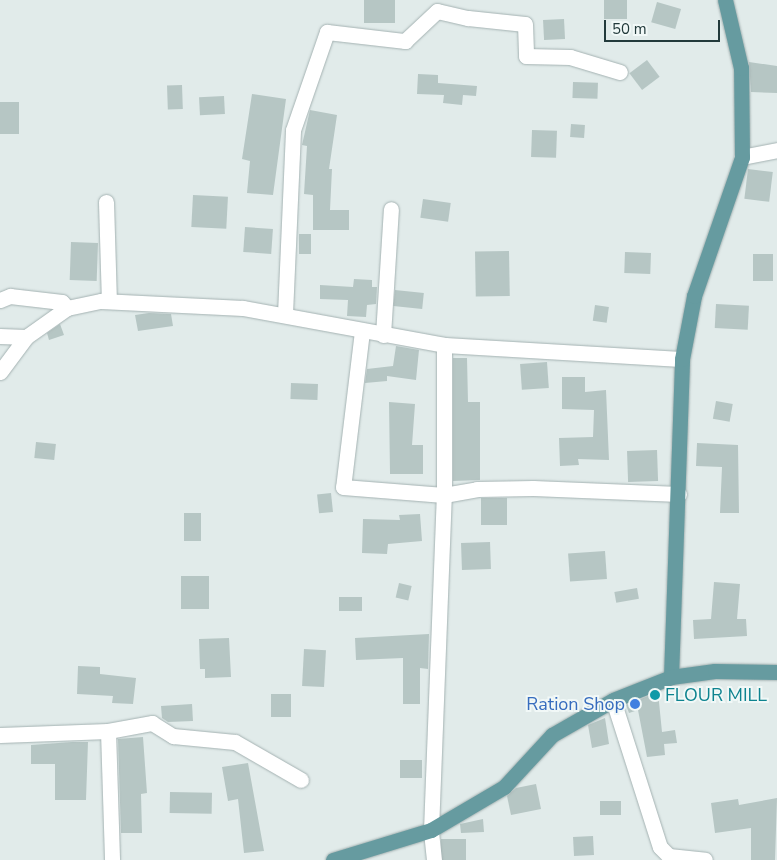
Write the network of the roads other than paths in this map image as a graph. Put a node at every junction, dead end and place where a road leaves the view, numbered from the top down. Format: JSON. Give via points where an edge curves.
{"nodes":[{"id":1,"x":725,"y":0,"type":"edge"},
{"id":2,"x":620,"y":72,"type":"dead end"},
{"id":3,"x":777,"y":150,"type":"edge"},
{"id":4,"x":742,"y":157,"type":"junction"},
{"id":5,"x":106,"y":202,"type":"dead end"},
{"id":6,"x":391,"y":209,"type":"dead end"},
{"id":7,"x":0,"y":300,"type":"edge"},
{"id":8,"x":109,"y":301,"type":"junction"},
{"id":9,"x":67,"y":308,"type":"junction"},
{"id":10,"x":285,"y":314,"type":"junction"},
{"id":11,"x":362,"y":331,"type":"junction"},
{"id":12,"x":383,"y":334,"type":"junction"},
{"id":13,"x":0,"y":336,"type":"edge"},
{"id":14,"x":26,"y":337,"type":"junction"},
{"id":15,"x":444,"y":345,"type":"junction"},
{"id":16,"x":682,"y":359,"type":"junction"},
{"id":17,"x":0,"y":372,"type":"edge"},
{"id":18,"x":679,"y":494,"type":"junction"},
{"id":19,"x":444,"y":495,"type":"junction"},
{"id":20,"x":775,"y":670,"type":"edge"},
{"id":21,"x":672,"y":677,"type":"junction"},
{"id":22,"x":613,"y":700,"type":"junction"},
{"id":23,"x":108,"y":731,"type":"junction"},
{"id":24,"x":0,"y":735,"type":"edge"},
{"id":25,"x":301,"y":780,"type":"dead end"},
{"id":26,"x":431,"y":830,"type":"junction"},
{"id":27,"x":112,"y":860,"type":"edge"},
{"id":28,"x":333,"y":860,"type":"edge"},
{"id":29,"x":434,"y":860,"type":"edge"},
{"id":30,"x":705,"y":860,"type":"edge"}],
"edges":[{"from":1,"to":4,"type":"main road","via":[[741,68]]},
{"from":2,"to":10,"type":"street","via":[[570,57],[526,56],[526,24],[437,11],[405,41],[327,32],[293,130]]},
{"from":3,"to":4,"type":"street"},
{"from":4,"to":16,"type":"main road","via":[[694,296]]},
{"from":5,"to":8,"type":"street"},
{"from":6,"to":12,"type":"street"},
{"from":7,"to":9,"type":"street","via":[[10,296],[62,302]]},
{"from":8,"to":9,"type":"street"},
{"from":8,"to":10,"type":"street","via":[[243,308]]},
{"from":9,"to":14,"type":"street"},
{"from":10,"to":11,"type":"street"},
{"from":11,"to":12,"type":"street"},
{"from":11,"to":19,"type":"street","via":[[343,487]]},
{"from":12,"to":15,"type":"street"},
{"from":13,"to":14,"type":"street"},
{"from":14,"to":17,"type":"street"},
{"from":15,"to":16,"type":"street"},
{"from":15,"to":19,"type":"street"},
{"from":16,"to":18,"type":"main road"},
{"from":18,"to":19,"type":"street","via":[[533,488],[476,489]]},
{"from":18,"to":21,"type":"main road"},
{"from":19,"to":26,"type":"street"},
{"from":20,"to":21,"type":"main road","via":[[715,671]]},
{"from":21,"to":22,"type":"main road"},
{"from":22,"to":26,"type":"main road","via":[[552,736],[504,787]]},
{"from":22,"to":30,"type":"street","via":[[660,848],[669,856]]},
{"from":23,"to":24,"type":"street"},
{"from":23,"to":25,"type":"street","via":[[152,723],[173,736],[234,742]]},
{"from":23,"to":27,"type":"street"},
{"from":26,"to":28,"type":"main road"},
{"from":26,"to":29,"type":"street"}]}
